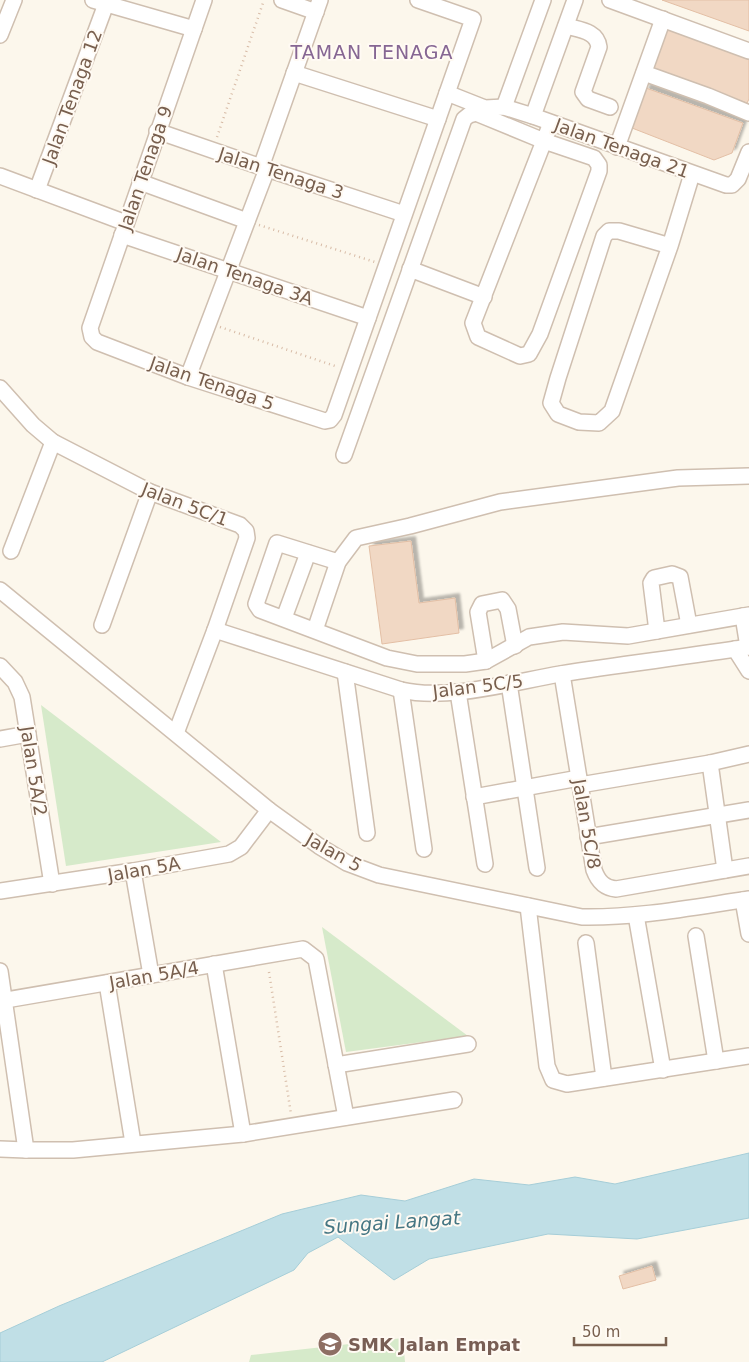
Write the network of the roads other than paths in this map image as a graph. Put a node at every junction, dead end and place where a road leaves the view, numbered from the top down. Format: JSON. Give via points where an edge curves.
{"nodes":[{"id":1,"x":14,"y":0,"type":"edge"},
{"id":2,"x":204,"y":0,"type":"edge"},
{"id":3,"x":282,"y":0,"type":"edge"},
{"id":4,"x":542,"y":0,"type":"edge"},
{"id":5,"x":575,"y":0,"type":"edge"},
{"id":6,"x":610,"y":0,"type":"edge"},
{"id":7,"x":99,"y":2,"type":"edge"},
{"id":8,"x":427,"y":2,"type":"edge"},
{"id":9,"x":133,"y":5,"type":"edge"},
{"id":10,"x":318,"y":6,"type":"edge"},
{"id":11,"x":663,"y":19,"type":"junction"},
{"id":12,"x":566,"y":26,"type":"junction"},
{"id":13,"x":194,"y":29,"type":"junction"},
{"id":14,"x":0,"y":35,"type":"edge"},
{"id":15,"x":749,"y":51,"type":"edge"},
{"id":16,"x":294,"y":73,"type":"junction"},
{"id":17,"x":644,"y":73,"type":"junction"},
{"id":18,"x":447,"y":93,"type":"junction"},
{"id":19,"x":610,"y":106,"type":"dead end"},
{"id":20,"x":504,"y":107,"type":"junction"},
{"id":21,"x":749,"y":113,"type":"edge"},
{"id":22,"x":533,"y":116,"type":"junction"},
{"id":23,"x":438,"y":119,"type":"junction"},
{"id":24,"x":551,"y":122,"type":"junction"},
{"id":25,"x":157,"y":131,"type":"junction"},
{"id":26,"x":544,"y":140,"type":"junction"},
{"id":27,"x":617,"y":147,"type":"junction"},
{"id":28,"x":749,"y":152,"type":"edge"},
{"id":29,"x":264,"y":168,"type":"junction"},
{"id":30,"x":692,"y":174,"type":"junction"},
{"id":31,"x":0,"y":176,"type":"edge"},
{"id":32,"x":140,"y":182,"type":"junction"},
{"id":33,"x":38,"y":190,"type":"junction"},
{"id":34,"x":404,"y":214,"type":"junction"},
{"id":35,"x":247,"y":221,"type":"junction"},
{"id":36,"x":124,"y":229,"type":"junction"},
{"id":37,"x":670,"y":246,"type":"junction"},
{"id":38,"x":410,"y":269,"type":"junction"},
{"id":39,"x":229,"y":271,"type":"junction"},
{"id":40,"x":484,"y":297,"type":"junction"},
{"id":41,"x":368,"y":318,"type":"junction"},
{"id":42,"x":92,"y":337,"type":"joint"},
{"id":43,"x":188,"y":376,"type":"junction"},
{"id":44,"x":0,"y":388,"type":"edge"},
{"id":45,"x":53,"y":442,"type":"junction"},
{"id":46,"x":344,"y":455,"type":"dead end"},
{"id":47,"x":749,"y":476,"type":"edge"},
{"id":48,"x":150,"y":492,"type":"junction"},
{"id":49,"x":11,"y":551,"type":"dead end"},
{"id":50,"x":308,"y":553,"type":"junction"},
{"id":51,"x":338,"y":562,"type":"junction"},
{"id":52,"x":0,"y":590,"type":"edge"},
{"id":53,"x":746,"y":616,"type":"edge"},
{"id":54,"x":284,"y":618,"type":"junction"},
{"id":55,"x":102,"y":625,"type":"dead end"},
{"id":56,"x":690,"y":625,"type":"junction"},
{"id":57,"x":215,"y":630,"type":"junction"},
{"id":58,"x":315,"y":630,"type":"junction"},
{"id":59,"x":657,"y":631,"type":"junction"},
{"id":60,"x":515,"y":646,"type":"junction"},
{"id":61,"x":744,"y":648,"type":"edge"},
{"id":62,"x":486,"y":661,"type":"junction"},
{"id":63,"x":0,"y":666,"type":"edge"},
{"id":64,"x":749,"y":671,"type":"edge"},
{"id":65,"x":345,"y":672,"type":"junction"},
{"id":66,"x":562,"y":674,"type":"junction"},
{"id":67,"x":388,"y":677,"type":"junction"},
{"id":68,"x":509,"y":683,"type":"junction"},
{"id":69,"x":458,"y":692,"type":"junction"},
{"id":70,"x":176,"y":733,"type":"junction"},
{"id":71,"x":28,"y":734,"type":"junction"},
{"id":72,"x":0,"y":739,"type":"edge"},
{"id":73,"x":749,"y":754,"type":"edge"},
{"id":74,"x":710,"y":763,"type":"junction"},
{"id":75,"x":579,"y":782,"type":"junction"},
{"id":76,"x":526,"y":788,"type":"junction"},
{"id":77,"x":474,"y":797,"type":"junction"},
{"id":78,"x":269,"y":810,"type":"junction"},
{"id":79,"x":749,"y":810,"type":"edge"},
{"id":80,"x":718,"y":816,"type":"junction"},
{"id":81,"x":367,"y":834,"type":"dead end"},
{"id":82,"x":588,"y":837,"type":"junction"},
{"id":83,"x":424,"y":850,"type":"dead end"},
{"id":84,"x":485,"y":864,"type":"dead end"},
{"id":85,"x":749,"y":866,"type":"edge"},
{"id":86,"x":537,"y":868,"type":"dead end"},
{"id":87,"x":725,"y":870,"type":"junction"},
{"id":88,"x":133,"y":871,"type":"junction"},
{"id":89,"x":52,"y":884,"type":"junction"},
{"id":90,"x":0,"y":891,"type":"edge"},
{"id":91,"x":746,"y":900,"type":"edge"},
{"id":92,"x":528,"y":906,"type":"junction"},
{"id":93,"x":636,"y":915,"type":"junction"},
{"id":94,"x":749,"y":934,"type":"edge"},
{"id":95,"x":696,"y":936,"type":"dead end"},
{"id":96,"x":586,"y":942,"type":"dead end"},
{"id":97,"x":214,"y":964,"type":"junction"},
{"id":98,"x":0,"y":971,"type":"edge"},
{"id":99,"x":151,"y":975,"type":"junction"},
{"id":100,"x":107,"y":983,"type":"junction"},
{"id":101,"x":2,"y":1001,"type":"edge"},
{"id":102,"x":468,"y":1044,"type":"dead end"},
{"id":103,"x":749,"y":1056,"type":"edge"},
{"id":104,"x":716,"y":1061,"type":"junction"},
{"id":105,"x":336,"y":1065,"type":"junction"},
{"id":106,"x":663,"y":1070,"type":"junction"},
{"id":107,"x":604,"y":1078,"type":"junction"},
{"id":108,"x":454,"y":1100,"type":"dead end"},
{"id":109,"x":346,"y":1117,"type":"junction"},
{"id":110,"x":243,"y":1134,"type":"junction"},
{"id":111,"x":133,"y":1143,"type":"junction"},
{"id":112,"x":0,"y":1149,"type":"edge"},
{"id":113,"x":26,"y":1150,"type":"junction"}],
"edges":[{"from":1,"to":14,"type":"street"},
{"from":2,"to":13,"type":"street","name":"Jalan Tenaga 9"},
{"from":3,"to":10,"type":"street"},
{"from":4,"to":20,"type":"street"},
{"from":5,"to":12,"type":"street"},
{"from":6,"to":11,"type":"street"},
{"from":7,"to":9,"type":"street"},
{"from":7,"to":33,"type":"street","name":"Jalan Tenaga 12"},
{"from":8,"to":18,"type":"street","via":[[473,19]]},
{"from":9,"to":13,"type":"street"},
{"from":10,"to":16,"type":"street"},
{"from":11,"to":15,"type":"street"},
{"from":11,"to":17,"type":"street"},
{"from":12,"to":19,"type":"street","via":[[598,39],[599,47],[583,92],[588,99]]},
{"from":12,"to":22,"type":"street"},
{"from":13,"to":25,"type":"street","name":"Jalan Tenaga 9"},
{"from":16,"to":23,"type":"street"},
{"from":16,"to":29,"type":"street"},
{"from":17,"to":21,"type":"street"},
{"from":17,"to":27,"type":"street"},
{"from":18,"to":20,"type":"street","name":"Jalan Tenaga 21","via":[[485,108]]},
{"from":18,"to":23,"type":"street"},
{"from":20,"to":22,"type":"street","name":"Jalan Tenaga 21"},
{"from":22,"to":24,"type":"street","name":"Jalan Tenaga 21"},
{"from":23,"to":34,"type":"street"},
{"from":24,"to":26,"type":"street"},
{"from":24,"to":27,"type":"street","name":"Jalan Tenaga 21"},
{"from":25,"to":29,"type":"street","name":"Jalan Tenaga 3"},
{"from":25,"to":32,"type":"street","name":"Jalan Tenaga 9"},
{"from":26,"to":38,"type":"street","via":[[476,113],[464,119]]},
{"from":26,"to":40,"type":"street"},
{"from":26,"to":40,"type":"street","via":[[594,158],[599,171],[540,334],[529,354],[520,356],[478,337],[474,323]]},
{"from":27,"to":30,"type":"street","name":"Jalan Tenaga 21"},
{"from":28,"to":30,"type":"street","name":"Jalan Tenaga 21","via":[[738,179],[732,185]]},
{"from":29,"to":34,"type":"street","name":"Jalan Tenaga 3"},
{"from":29,"to":35,"type":"street"},
{"from":30,"to":37,"type":"street"},
{"from":31,"to":33,"type":"street","name":"Jalan Tenaga 3A"},
{"from":32,"to":35,"type":"street"},
{"from":32,"to":36,"type":"street","name":"Jalan Tenaga 9"},
{"from":33,"to":36,"type":"street","name":"Jalan Tenaga 3A"},
{"from":34,"to":41,"type":"street"},
{"from":35,"to":39,"type":"street"},
{"from":36,"to":39,"type":"street","name":"Jalan Tenaga 3A"},
{"from":36,"to":42,"type":"street","name":"Jalan Tenaga 9","via":[[90,328]]},
{"from":37,"to":37,"type":"street","via":[[612,410],[599,423],[579,422],[558,414],[551,403],[604,236],[609,231],[619,231]]},
{"from":38,"to":40,"type":"street"},
{"from":38,"to":46,"type":"street"},
{"from":39,"to":41,"type":"street","name":"Jalan Tenaga 3A"},
{"from":39,"to":43,"type":"street"},
{"from":41,"to":43,"type":"street","name":"Jalan Tenaga 5","via":[[330,420]]},
{"from":42,"to":43,"type":"street","name":"Jalan Tenaga 5","via":[[97,342]]},
{"from":44,"to":45,"type":"street","name":"Jalan 5C/1"},
{"from":45,"to":48,"type":"street","name":"Jalan 5C/1"},
{"from":45,"to":49,"type":"street"},
{"from":47,"to":51,"type":"street","via":[[678,478],[500,502],[356,538]]},
{"from":48,"to":55,"type":"street"},
{"from":48,"to":57,"type":"street","name":"Jalan 5C/1","via":[[246,530],[247,538]]},
{"from":50,"to":51,"type":"street"},
{"from":50,"to":54,"type":"street"},
{"from":50,"to":54,"type":"street","via":[[277,543],[256,604],[260,610]]},
{"from":51,"to":58,"type":"street"},
{"from":52,"to":70,"type":"street","name":"Jalan 5"},
{"from":53,"to":56,"type":"street"},
{"from":53,"to":61,"type":"street"},
{"from":54,"to":58,"type":"street"},
{"from":56,"to":59,"type":"street"},
{"from":56,"to":59,"type":"street","via":[[680,577],[672,574],[654,578],[651,584]]},
{"from":57,"to":65,"type":"street","name":"Jalan 5C/5"},
{"from":57,"to":70,"type":"street","name":"Jalan 5C/1"},
{"from":58,"to":67,"type":"street"},
{"from":59,"to":60,"type":"street","via":[[628,636],[562,632],[529,637]]},
{"from":60,"to":62,"type":"street"},
{"from":60,"to":62,"type":"street","via":[[508,608],[502,600],[482,604],[478,612]]},
{"from":61,"to":64,"type":"street"},
{"from":61,"to":66,"type":"street","name":"Jalan 5C/5"},
{"from":62,"to":67,"type":"street","via":[[417,664]]},
{"from":63,"to":71,"type":"street","name":"Jalan 5A/2","via":[[15,682],[22,697]]},
{"from":65,"to":67,"type":"street","name":"Jalan 5C/5"},
{"from":65,"to":81,"type":"street"},
{"from":66,"to":68,"type":"street","name":"Jalan 5C/5"},
{"from":66,"to":75,"type":"street","name":"Jalan 5C/8"},
{"from":67,"to":69,"type":"street","name":"Jalan 5C/5","via":[[419,693]]},
{"from":67,"to":83,"type":"street"},
{"from":68,"to":69,"type":"street","name":"Jalan 5C/5"},
{"from":68,"to":76,"type":"street"},
{"from":69,"to":77,"type":"street"},
{"from":70,"to":78,"type":"street","name":"Jalan 5"},
{"from":71,"to":72,"type":"street"},
{"from":71,"to":89,"type":"street","name":"Jalan 5A/2"},
{"from":73,"to":74,"type":"street"},
{"from":74,"to":75,"type":"street"},
{"from":74,"to":80,"type":"street"},
{"from":75,"to":76,"type":"street"},
{"from":75,"to":82,"type":"street","name":"Jalan 5C/8"},
{"from":76,"to":77,"type":"street"},
{"from":76,"to":86,"type":"street"},
{"from":77,"to":84,"type":"street"},
{"from":78,"to":88,"type":"street","name":"Jalan 5A","via":[[236,851],[230,854]]},
{"from":78,"to":92,"type":"street","name":"Jalan 5","via":[[318,846],[371,872]]},
{"from":79,"to":80,"type":"street"},
{"from":80,"to":82,"type":"street"},
{"from":80,"to":87,"type":"street"},
{"from":82,"to":87,"type":"street","name":"Jalan 5C/8","via":[[597,878],[608,888]]},
{"from":85,"to":87,"type":"street","name":"Jalan 5C/8"},
{"from":88,"to":89,"type":"street","name":"Jalan 5A"},
{"from":88,"to":99,"type":"street"},
{"from":89,"to":90,"type":"street","name":"Jalan 5A"},
{"from":91,"to":93,"type":"street","name":"Jalan 5"},
{"from":91,"to":94,"type":"street"},
{"from":92,"to":93,"type":"street","name":"Jalan 5","via":[[582,917]]},
{"from":92,"to":107,"type":"street","via":[[547,1066],[553,1080],[567,1084]]},
{"from":93,"to":106,"type":"street"},
{"from":95,"to":104,"type":"street"},
{"from":96,"to":107,"type":"street"},
{"from":97,"to":99,"type":"street","name":"Jalan 5A/4"},
{"from":97,"to":105,"type":"street","name":"Jalan 5A/4","via":[[303,949],[316,959]]},
{"from":97,"to":110,"type":"street"},
{"from":98,"to":101,"type":"street"},
{"from":99,"to":100,"type":"street","name":"Jalan 5A/4"},
{"from":100,"to":101,"type":"street","name":"Jalan 5A/4"},
{"from":100,"to":111,"type":"street"},
{"from":101,"to":113,"type":"street"},
{"from":102,"to":105,"type":"street"},
{"from":103,"to":104,"type":"street"},
{"from":104,"to":106,"type":"street"},
{"from":105,"to":109,"type":"street"},
{"from":106,"to":107,"type":"street"},
{"from":108,"to":109,"type":"street"},
{"from":109,"to":110,"type":"street"},
{"from":110,"to":111,"type":"street"},
{"from":111,"to":113,"type":"street","via":[[72,1150]]},
{"from":112,"to":113,"type":"street"}]}
